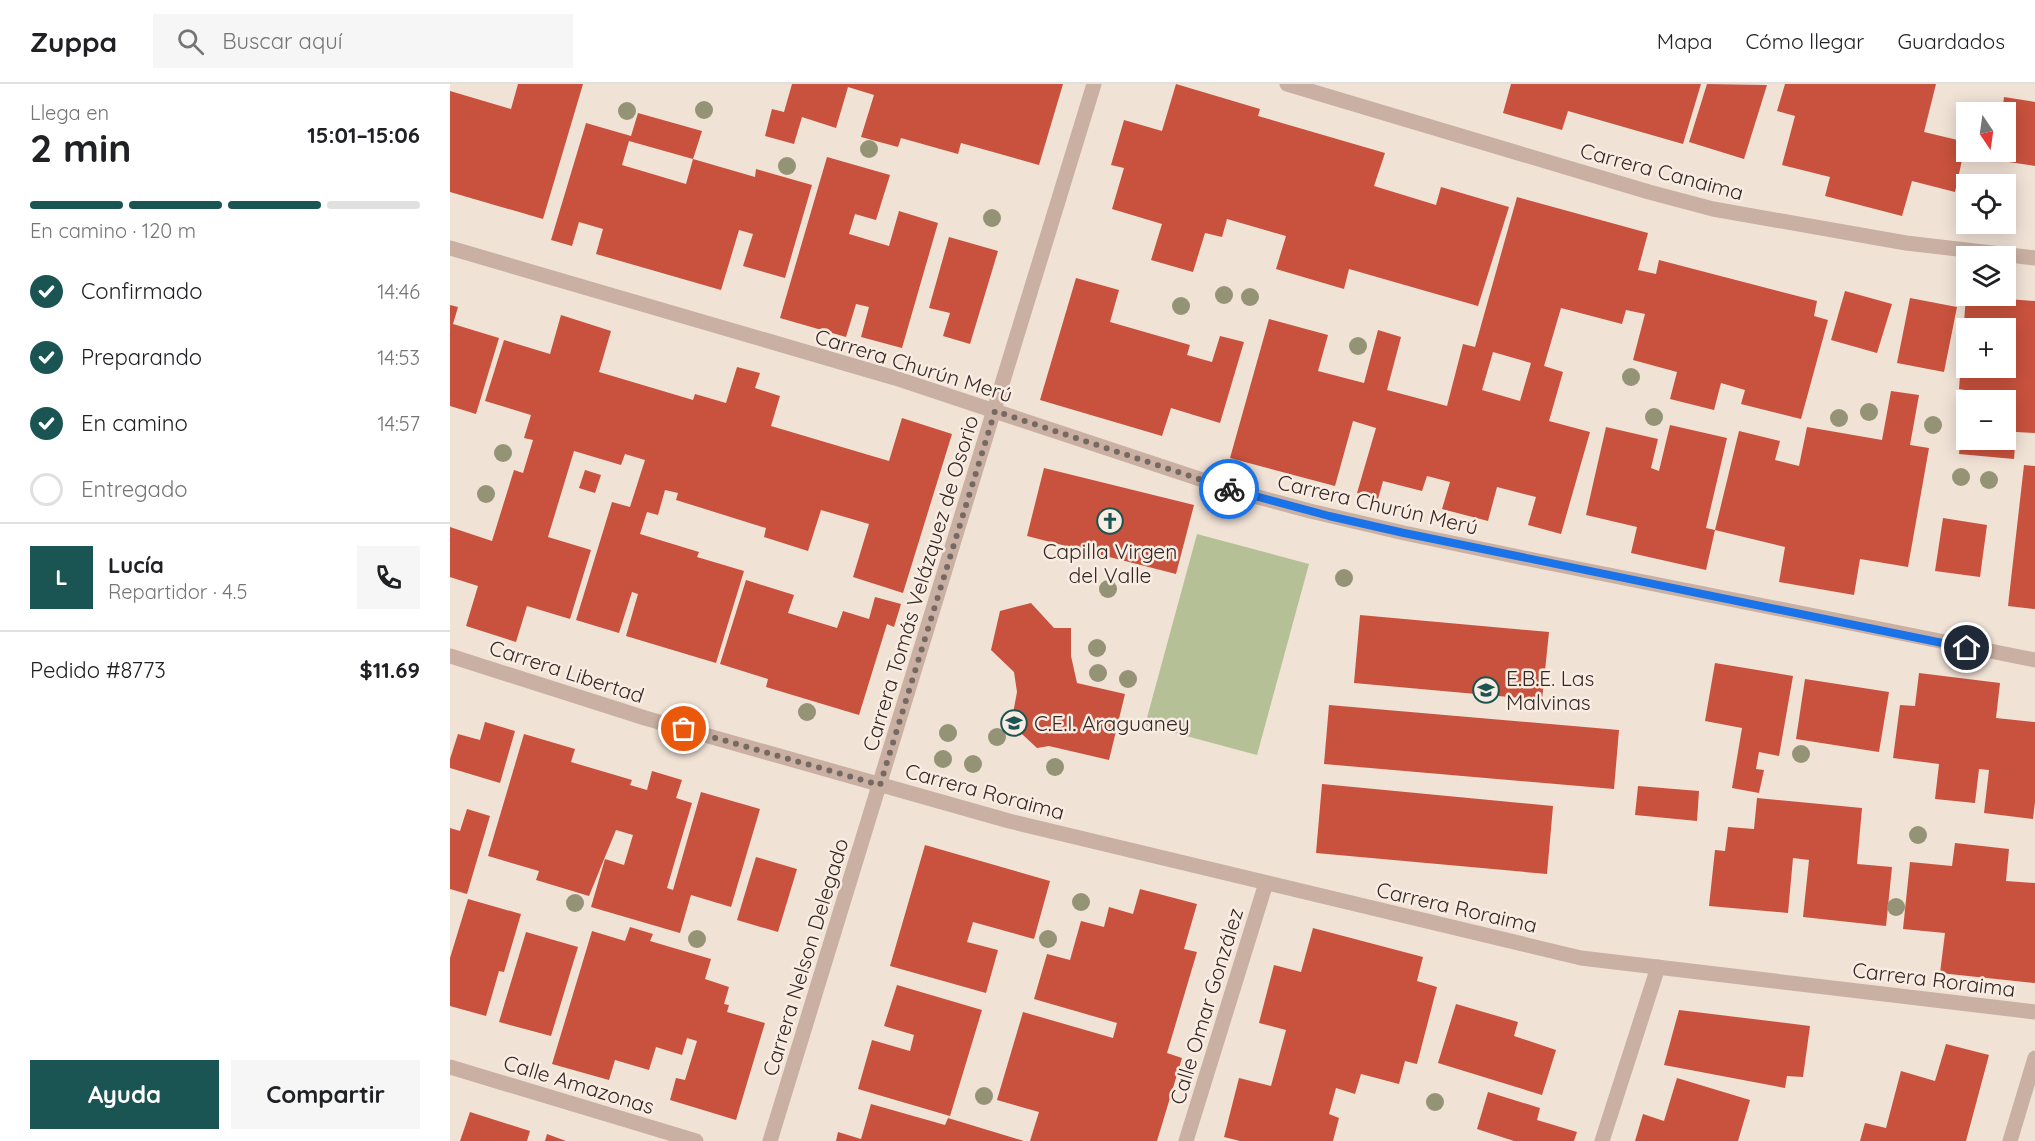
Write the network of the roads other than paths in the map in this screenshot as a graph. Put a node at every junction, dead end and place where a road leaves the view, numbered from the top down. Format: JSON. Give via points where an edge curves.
{"nodes":[{"id":1,"x":1094,"y":84,"type":"edge"},
{"id":2,"x":1287,"y":84,"type":"edge"},
{"id":3,"x":450,"y":248,"type":"edge"},
{"id":4,"x":2035,"y":258,"type":"edge"},
{"id":5,"x":995,"y":411,"type":"junction"},
{"id":6,"x":450,"y":656,"type":"edge"},
{"id":7,"x":2035,"y":660,"type":"edge"},
{"id":8,"x":880,"y":785,"type":"junction"},
{"id":9,"x":1266,"y":883,"type":"junction"},
{"id":10,"x":1659,"y":967,"type":"junction"},
{"id":11,"x":2035,"y":1012,"type":"edge"},
{"id":12,"x":2035,"y":1058,"type":"edge"},
{"id":13,"x":450,"y":1067,"type":"edge"},
{"id":14,"x":696,"y":1141,"type":"edge"},
{"id":15,"x":770,"y":1141,"type":"edge"},
{"id":16,"x":1186,"y":1141,"type":"edge"},
{"id":17,"x":1602,"y":1141,"type":"edge"},
{"id":18,"x":2010,"y":1141,"type":"edge"}],
"edges":[{"from":1,"to":5,"type":"street","name":"Carrera Tomás Velázquez de Osorio"},
{"from":2,"to":4,"type":"street","name":"Carrera Canaima","via":[[1713,209],[1906,243]]},
{"from":3,"to":5,"type":"street","name":"Carrera Churún Merú"},
{"from":5,"to":7,"type":"street","name":"Carrera Churún Merú","via":[[1239,492],[1329,516],[1529,560]]},
{"from":5,"to":8,"type":"street","name":"Carrera Tomás Velázquez de Osorio"},
{"from":6,"to":8,"type":"street","name":"Carrera Libertad","via":[[645,718]]},
{"from":8,"to":9,"type":"street","name":"Carrera Roraima","via":[[1009,821]]},
{"from":8,"to":15,"type":"street","name":"Carrera Nelson Delegado"},
{"from":9,"to":10,"type":"street","name":"Carrera Roraima","via":[[1581,958]]},
{"from":9,"to":16,"type":"street","name":"Calle Omar González"},
{"from":10,"to":11,"type":"street","name":"Carrera Roraima"},
{"from":10,"to":17,"type":"street"},
{"from":12,"to":18,"type":"street"},
{"from":13,"to":14,"type":"street","name":"Calle Amazonas"}]}
